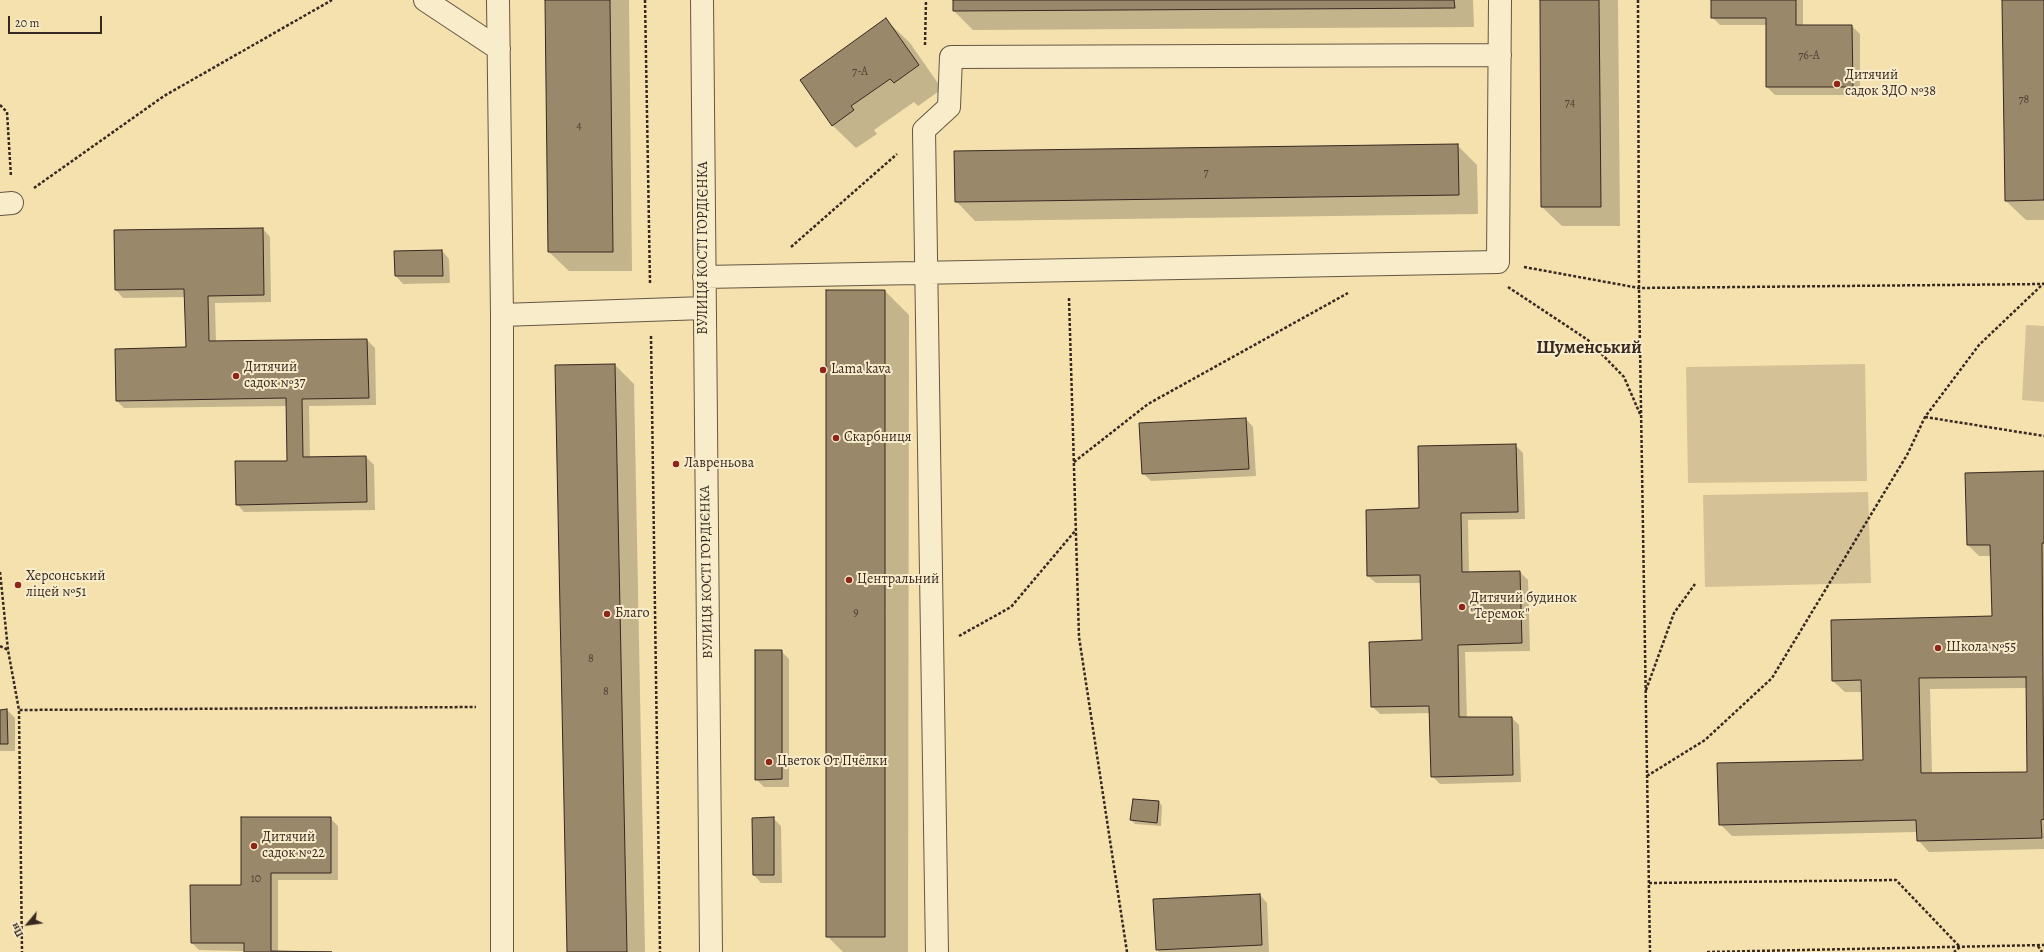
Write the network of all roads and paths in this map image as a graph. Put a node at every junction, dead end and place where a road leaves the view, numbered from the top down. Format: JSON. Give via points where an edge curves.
{"nodes":[{"id":1,"x":332,"y":0,"type":"edge"},
{"id":2,"x":425,"y":0,"type":"edge"},
{"id":3,"x":498,"y":0,"type":"edge"},
{"id":4,"x":645,"y":0,"type":"edge"},
{"id":5,"x":702,"y":0,"type":"edge"},
{"id":6,"x":1500,"y":0,"type":"edge"},
{"id":7,"x":1638,"y":0,"type":"edge"},
{"id":8,"x":499,"y":49,"type":"junction"},
{"id":9,"x":1500,"y":55,"type":"junction"},
{"id":10,"x":0,"y":105,"type":"edge"},
{"id":11,"x":924,"y":130,"type":"junction"},
{"id":12,"x":6,"y":203,"type":"edge"},
{"id":13,"x":1469,"y":262,"type":"junction"},
{"id":14,"x":1498,"y":262,"type":"junction"},
{"id":15,"x":1068,"y":270,"type":"junction"},
{"id":16,"x":927,"y":272,"type":"junction"},
{"id":17,"x":704,"y":276,"type":"junction"},
{"id":18,"x":759,"y":276,"type":"junction"},
{"id":19,"x":2044,"y":283,"type":"edge"},
{"id":20,"x":1639,"y":288,"type":"junction"},
{"id":21,"x":1354,"y":290,"type":"dead end"},
{"id":22,"x":704,"y":308,"type":"junction"},
{"id":23,"x":650,"y":310,"type":"junction"},
{"id":24,"x":502,"y":315,"type":"junction"},
{"id":25,"x":1641,"y":417,"type":"junction"},
{"id":26,"x":1925,"y":417,"type":"junction"},
{"id":27,"x":2044,"y":436,"type":"edge"},
{"id":28,"x":1074,"y":463,"type":"junction"},
{"id":29,"x":1075,"y":530,"type":"junction"},
{"id":30,"x":0,"y":572,"type":"edge"},
{"id":31,"x":1695,"y":584,"type":"dead end"},
{"id":32,"x":0,"y":646,"type":"edge"},
{"id":33,"x":8,"y":650,"type":"junction"},
{"id":34,"x":933,"y":651,"type":"junction"},
{"id":35,"x":1645,"y":693,"type":"junction"},
{"id":36,"x":502,"y":707,"type":"junction"},
{"id":37,"x":19,"y":710,"type":"junction"},
{"id":38,"x":1647,"y":776,"type":"junction"},
{"id":39,"x":1649,"y":883,"type":"junction"},
{"id":40,"x":2044,"y":945,"type":"edge"},
{"id":41,"x":2037,"y":946,"type":"junction"},
{"id":42,"x":1960,"y":947,"type":"junction"},
{"id":43,"x":1790,"y":951,"type":"edge"},
{"id":44,"x":22,"y":952,"type":"edge"},
{"id":45,"x":502,"y":952,"type":"edge"},
{"id":46,"x":660,"y":952,"type":"edge"},
{"id":47,"x":711,"y":952,"type":"edge"},
{"id":48,"x":937,"y":952,"type":"edge"},
{"id":49,"x":1127,"y":952,"type":"edge"},
{"id":50,"x":1650,"y":952,"type":"edge"},
{"id":51,"x":1707,"y":952,"type":"edge"},
{"id":52,"x":1954,"y":952,"type":"edge"},
{"id":53,"x":2042,"y":952,"type":"edge"}],
"edges":[{"from":1,"to":12,"type":"path","via":[[164,96]]},
{"from":2,"to":8,"type":"street"},
{"from":3,"to":8,"type":"street"},
{"from":4,"to":23,"type":"path"},
{"from":5,"to":17,"type":"street","name":"ВУЛИЦЯ КОСТІ ГОРДІЄНКА"},
{"from":6,"to":9,"type":"street"},
{"from":7,"to":20,"type":"path"},
{"from":8,"to":24,"type":"street"},
{"from":9,"to":11,"type":"street","via":[[951,57],[948,106]]},
{"from":9,"to":14,"type":"street"},
{"from":10,"to":12,"type":"path","via":[[7,112]]},
{"from":11,"to":16,"type":"street"},
{"from":11,"to":18,"type":"path"},
{"from":13,"to":14,"type":"street"},
{"from":13,"to":15,"type":"street"},
{"from":13,"to":25,"type":"path","via":[[1588,340],[1624,377]]},
{"from":14,"to":20,"type":"path"},
{"from":15,"to":16,"type":"street"},
{"from":15,"to":28,"type":"path"},
{"from":16,"to":18,"type":"street"},
{"from":16,"to":34,"type":"street"},
{"from":17,"to":18,"type":"street"},
{"from":17,"to":22,"type":"street","name":"ВУЛИЦЯ КОСТІ ГОРДІЄНКА"},
{"from":19,"to":20,"type":"path"},
{"from":19,"to":26,"type":"path","via":[[1979,345]]},
{"from":20,"to":25,"type":"path"},
{"from":21,"to":28,"type":"path","via":[[1148,404]]},
{"from":22,"to":23,"type":"street"},
{"from":22,"to":47,"type":"street","name":"ВУЛИЦЯ КОСТІ ГОРДІЄНКА"},
{"from":23,"to":24,"type":"street"},
{"from":23,"to":46,"type":"path"},
{"from":24,"to":36,"type":"street"},
{"from":25,"to":35,"type":"path"},
{"from":26,"to":27,"type":"path"},
{"from":26,"to":38,"type":"path","via":[[1907,455],[1772,678],[1705,740]]},
{"from":28,"to":29,"type":"path"},
{"from":29,"to":34,"type":"path","via":[[1012,607]]},
{"from":29,"to":49,"type":"path","via":[[1079,637]]},
{"from":30,"to":33,"type":"path"},
{"from":31,"to":35,"type":"path","via":[[1674,613]]},
{"from":32,"to":33,"type":"path"},
{"from":33,"to":37,"type":"path"},
{"from":34,"to":48,"type":"street"},
{"from":35,"to":38,"type":"path"},
{"from":36,"to":37,"type":"path"},
{"from":36,"to":45,"type":"street"},
{"from":37,"to":44,"type":"path"},
{"from":38,"to":39,"type":"path"},
{"from":39,"to":42,"type":"path","via":[[1896,880]]},
{"from":39,"to":50,"type":"path"},
{"from":40,"to":41,"type":"path"},
{"from":41,"to":42,"type":"path"},
{"from":41,"to":53,"type":"path"},
{"from":42,"to":43,"type":"path"},
{"from":42,"to":52,"type":"path"},
{"from":43,"to":51,"type":"path"}]}
